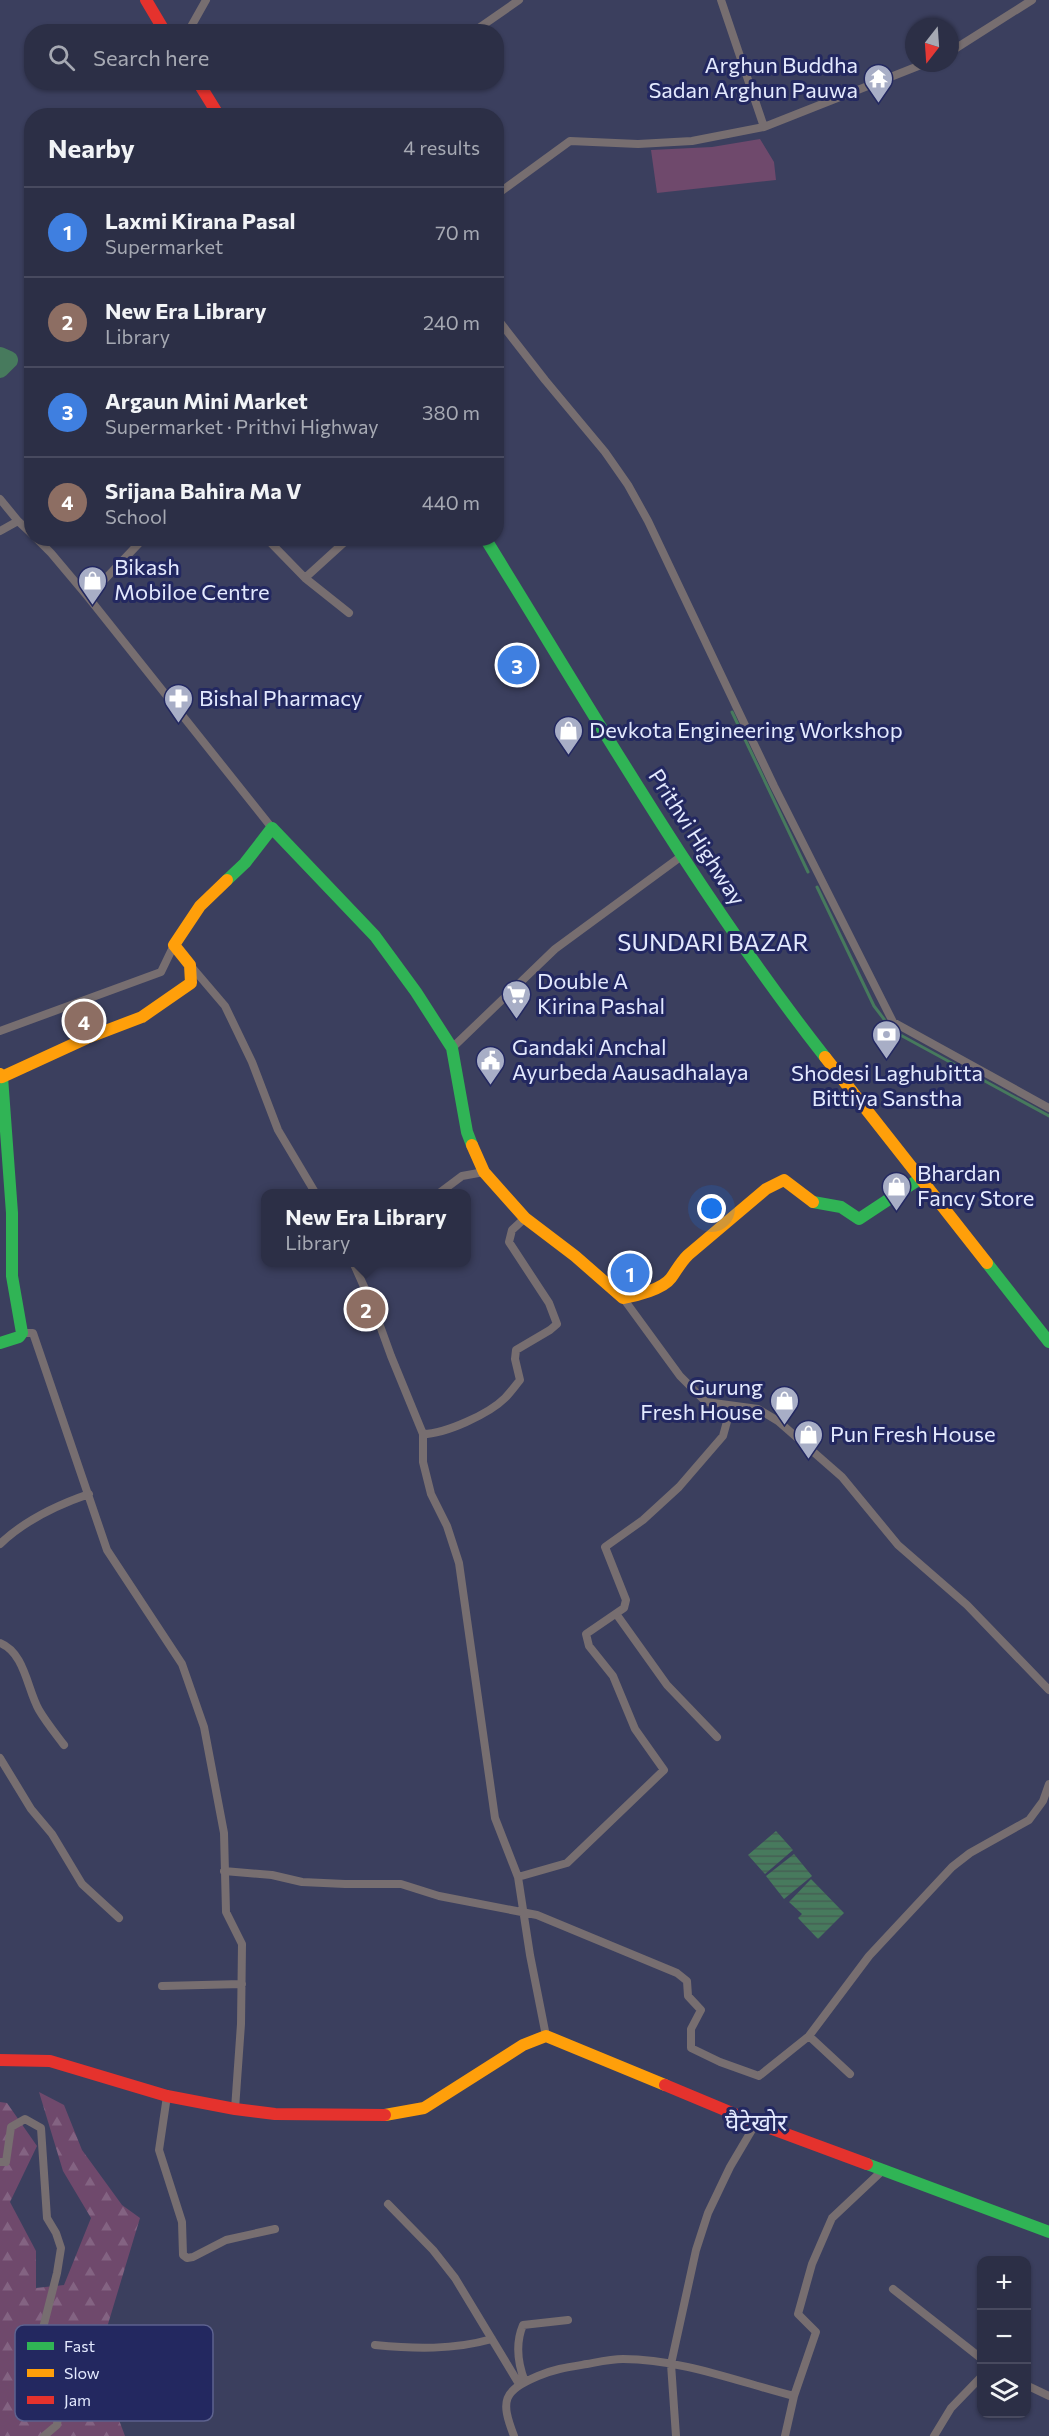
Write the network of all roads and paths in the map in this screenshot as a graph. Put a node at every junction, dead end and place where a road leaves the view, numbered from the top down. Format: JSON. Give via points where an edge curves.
{"nodes":[{"id":1,"x":146,"y":0,"type":"edge"},
{"id":2,"x":206,"y":0,"type":"edge"},
{"id":3,"x":519,"y":0,"type":"edge"},
{"id":4,"x":721,"y":0,"type":"edge"},
{"id":5,"x":1032,"y":0,"type":"edge"},
{"id":6,"x":160,"y":24,"type":"edge"},
{"id":7,"x":192,"y":24,"type":"edge"},
{"id":8,"x":484,"y":24,"type":"edge"},
{"id":9,"x":959,"y":46,"type":"edge"},
{"id":10,"x":905,"y":71,"type":"edge"},
{"id":11,"x":203,"y":90,"type":"edge"},
{"id":12,"x":214,"y":108,"type":"edge"},
{"id":13,"x":764,"y":127,"type":"junction"},
{"id":14,"x":504,"y":189,"type":"edge"},
{"id":15,"x":504,"y":327,"type":"edge"},
{"id":16,"x":0,"y":499,"type":"edge"},
{"id":17,"x":18,"y":521,"type":"junction"},
{"id":18,"x":24,"y":527,"type":"edge"},
{"id":19,"x":0,"y":531,"type":"edge"},
{"id":20,"x":44,"y":546,"type":"edge"},
{"id":21,"x":136,"y":546,"type":"edge"},
{"id":22,"x":274,"y":546,"type":"edge"},
{"id":23,"x":340,"y":546,"type":"edge"},
{"id":24,"x":490,"y":546,"type":"edge"},
{"id":25,"x":305,"y":578,"type":"junction"},
{"id":26,"x":88,"y":597,"type":"junction"},
{"id":27,"x":350,"y":614,"type":"dead end"},
{"id":28,"x":272,"y":828,"type":"junction"},
{"id":29,"x":683,"y":855,"type":"junction"},
{"id":30,"x":174,"y":945,"type":"junction"},
{"id":31,"x":190,"y":965,"type":"junction"},
{"id":32,"x":0,"y":1031,"type":"edge"},
{"id":33,"x":452,"y":1048,"type":"junction"},
{"id":34,"x":1,"y":1075,"type":"edge"},
{"id":35,"x":1049,"y":1108,"type":"edge"},
{"id":36,"x":484,"y":1172,"type":"junction"},
{"id":37,"x":921,"y":1178,"type":"junction"},
{"id":38,"x":313,"y":1189,"type":"edge"},
{"id":39,"x":445,"y":1189,"type":"edge"},
{"id":40,"x":525,"y":1218,"type":"junction"},
{"id":41,"x":355,"y":1267,"type":"edge"},
{"id":42,"x":623,"y":1298,"type":"junction"},
{"id":43,"x":22,"y":1333,"type":"junction"},
{"id":44,"x":1049,"y":1342,"type":"edge"},
{"id":45,"x":0,"y":1344,"type":"edge"},
{"id":46,"x":731,"y":1407,"type":"junction"},
{"id":47,"x":423,"y":1434,"type":"junction"},
{"id":48,"x":88,"y":1494,"type":"junction"},
{"id":49,"x":0,"y":1544,"type":"edge"},
{"id":50,"x":617,"y":1615,"type":"junction"},
{"id":51,"x":0,"y":1643,"type":"edge"},
{"id":52,"x":1049,"y":1690,"type":"edge"},
{"id":53,"x":717,"y":1737,"type":"dead end"},
{"id":54,"x":63,"y":1745,"type":"dead end"},
{"id":55,"x":0,"y":1758,"type":"edge"},
{"id":56,"x":1049,"y":1784,"type":"edge"},
{"id":57,"x":224,"y":1871,"type":"junction"},
{"id":58,"x":518,"y":1877,"type":"junction"},
{"id":59,"x":525,"y":1913,"type":"junction"},
{"id":60,"x":119,"y":1918,"type":"dead end"},
{"id":61,"x":242,"y":1984,"type":"junction"},
{"id":62,"x":162,"y":1986,"type":"dead end"},
{"id":63,"x":546,"y":2036,"type":"junction"},
{"id":64,"x":808,"y":2036,"type":"junction"},
{"id":65,"x":0,"y":2060,"type":"edge"},
{"id":66,"x":850,"y":2074,"type":"dead end"},
{"id":67,"x":167,"y":2096,"type":"junction"},
{"id":68,"x":235,"y":2109,"type":"junction"},
{"id":69,"x":756,"y":2123,"type":"junction"},
{"id":70,"x":0,"y":2162,"type":"edge"},
{"id":71,"x":884,"y":2170,"type":"junction"},
{"id":72,"x":388,"y":2204,"type":"dead end"},
{"id":73,"x":275,"y":2229,"type":"dead end"},
{"id":74,"x":1049,"y":2232,"type":"edge"},
{"id":75,"x":893,"y":2289,"type":"dead end"},
{"id":76,"x":567,"y":2320,"type":"dead end"},
{"id":77,"x":44,"y":2325,"type":"edge"},
{"id":78,"x":492,"y":2339,"type":"junction"},
{"id":79,"x":375,"y":2345,"type":"dead end"},
{"id":80,"x":977,"y":2356,"type":"edge"},
{"id":81,"x":671,"y":2364,"type":"junction"},
{"id":82,"x":977,"y":2380,"type":"edge"},
{"id":83,"x":522,"y":2383,"type":"junction"},
{"id":84,"x":1031,"y":2387,"type":"edge"},
{"id":85,"x":794,"y":2396,"type":"junction"},
{"id":86,"x":1049,"y":2396,"type":"edge"},
{"id":87,"x":57,"y":2421,"type":"edge"},
{"id":88,"x":44,"y":2436,"type":"edge"},
{"id":89,"x":514,"y":2436,"type":"edge"},
{"id":90,"x":676,"y":2436,"type":"edge"},
{"id":91,"x":785,"y":2436,"type":"edge"},
{"id":92,"x":934,"y":2436,"type":"edge"}],
"edges":[{"from":1,"to":6,"type":"main road"},
{"from":2,"to":7,"type":"street"},
{"from":3,"to":8,"type":"street"},
{"from":4,"to":13,"type":"street"},
{"from":5,"to":9,"type":"street"},
{"from":10,"to":13,"type":"street"},
{"from":11,"to":12,"type":"main road"},
{"from":13,"to":14,"type":"street","via":[[692,141],[570,141]]},
{"from":15,"to":35,"type":"street","via":[[628,484],[893,1022]]},
{"from":16,"to":17,"type":"street"},
{"from":17,"to":18,"type":"street"},
{"from":17,"to":19,"type":"street"},
{"from":20,"to":26,"type":"street"},
{"from":21,"to":26,"type":"street"},
{"from":22,"to":25,"type":"street"},
{"from":23,"to":25,"type":"street"},
{"from":24,"to":29,"type":"main road","name":"Prithvi Highway"},
{"from":25,"to":27,"type":"street"},
{"from":26,"to":28,"type":"street"},
{"from":28,"to":30,"type":"main road","via":[[245,863],[200,906]]},
{"from":28,"to":33,"type":"main road","via":[[375,936]]},
{"from":29,"to":33,"type":"street","via":[[555,950]]},
{"from":29,"to":37,"type":"main road","name":"Prithvi Highway","via":[[708,898],[784,1005]]},
{"from":30,"to":31,"type":"main road"},
{"from":30,"to":32,"type":"street","via":[[161,972]]},
{"from":31,"to":34,"type":"main road","via":[[191,984],[142,1017]]},
{"from":31,"to":38,"type":"street","via":[[225,1006],[278,1130]]},
{"from":33,"to":36,"type":"main road","via":[[467,1132]]},
{"from":34,"to":43,"type":"main road","via":[[12,1213],[12,1276]]},
{"from":36,"to":39,"type":"street","via":[[462,1176]]},
{"from":36,"to":40,"type":"main road"},
{"from":37,"to":42,"type":"main road","via":[[859,1219],[841,1207],[813,1202],[784,1180],[766,1189],[688,1255],[670,1280],[640,1296]]},
{"from":37,"to":44,"type":"main road","name":"Prithvi Highway"},
{"from":40,"to":42,"type":"main road"},
{"from":40,"to":47,"type":"street","via":[[512,1230],[509,1242],[549,1303],[556,1324],[516,1350],[520,1380],[504,1399],[436,1434]]},
{"from":41,"to":47,"type":"street"},
{"from":42,"to":46,"type":"street","via":[[680,1376],[706,1402]]},
{"from":43,"to":45,"type":"main road"},
{"from":43,"to":48,"type":"street","via":[[33,1333]]},
{"from":46,"to":50,"type":"street","via":[[723,1436],[679,1487],[605,1547],[626,1600]]},
{"from":46,"to":52,"type":"street","via":[[758,1409],[778,1421],[842,1477],[898,1545],[967,1605]]},
{"from":47,"to":58,"type":"street","via":[[423,1462],[431,1494],[459,1563],[495,1818]]},
{"from":48,"to":49,"type":"street","via":[[34,1518]]},
{"from":48,"to":57,"type":"street","via":[[107,1550],[182,1665],[204,1727],[217,1788],[224,1833]]},
{"from":50,"to":53,"type":"street","via":[[668,1685]]},
{"from":50,"to":58,"type":"street","via":[[586,1634],[589,1646],[614,1676],[635,1730],[664,1770],[567,1863]]},
{"from":51,"to":54,"type":"street","via":[[17,1657],[39,1710]]},
{"from":55,"to":60,"type":"street","via":[[82,1884]]},
{"from":56,"to":64,"type":"street","via":[[1029,1820],[952,1867],[862,1964]]},
{"from":57,"to":59,"type":"street","via":[[302,1882],[401,1884],[439,1896]]},
{"from":57,"to":61,"type":"street","via":[[226,1912],[242,1944]]},
{"from":58,"to":59,"type":"street"},
{"from":59,"to":63,"type":"street"},
{"from":59,"to":64,"type":"street","via":[[682,1977],[687,1981],[688,1996],[701,2010],[691,2029],[691,2048],[720,2062],[759,2076]]},
{"from":61,"to":62,"type":"street"},
{"from":61,"to":68,"type":"street"},
{"from":63,"to":68,"type":"main road","via":[[523,2045],[424,2108],[382,2115],[275,2114]]},
{"from":63,"to":69,"type":"main road"},
{"from":64,"to":66,"type":"street"},
{"from":65,"to":67,"type":"main road","via":[[50,2061]]},
{"from":67,"to":68,"type":"main road"},
{"from":67,"to":73,"type":"street","via":[[159,2150],[182,2222],[183,2254],[193,2258],[226,2240]]},
{"from":69,"to":71,"type":"main road"},
{"from":69,"to":81,"type":"street","via":[[708,2213]]},
{"from":70,"to":77,"type":"street","via":[[6,2162],[11,2127],[25,2119],[41,2128],[47,2218],[61,2248]]},
{"from":71,"to":74,"type":"main road"},
{"from":71,"to":85,"type":"street","via":[[832,2218],[812,2264],[798,2314],[816,2332]]},
{"from":72,"to":78,"type":"street","via":[[455,2278]]},
{"from":75,"to":80,"type":"street"},
{"from":76,"to":83,"type":"street","via":[[523,2325],[518,2351]]},
{"from":78,"to":79,"type":"street","via":[[440,2348]]},
{"from":78,"to":83,"type":"street"},
{"from":81,"to":83,"type":"street","via":[[622,2359],[553,2369]]},
{"from":81,"to":85,"type":"street"},
{"from":81,"to":90,"type":"street"},
{"from":82,"to":92,"type":"street","via":[[951,2408]]},
{"from":83,"to":89,"type":"street","via":[[509,2392],[507,2399]]},
{"from":84,"to":86,"type":"street"},
{"from":85,"to":91,"type":"street"},
{"from":87,"to":88,"type":"street"}]}
